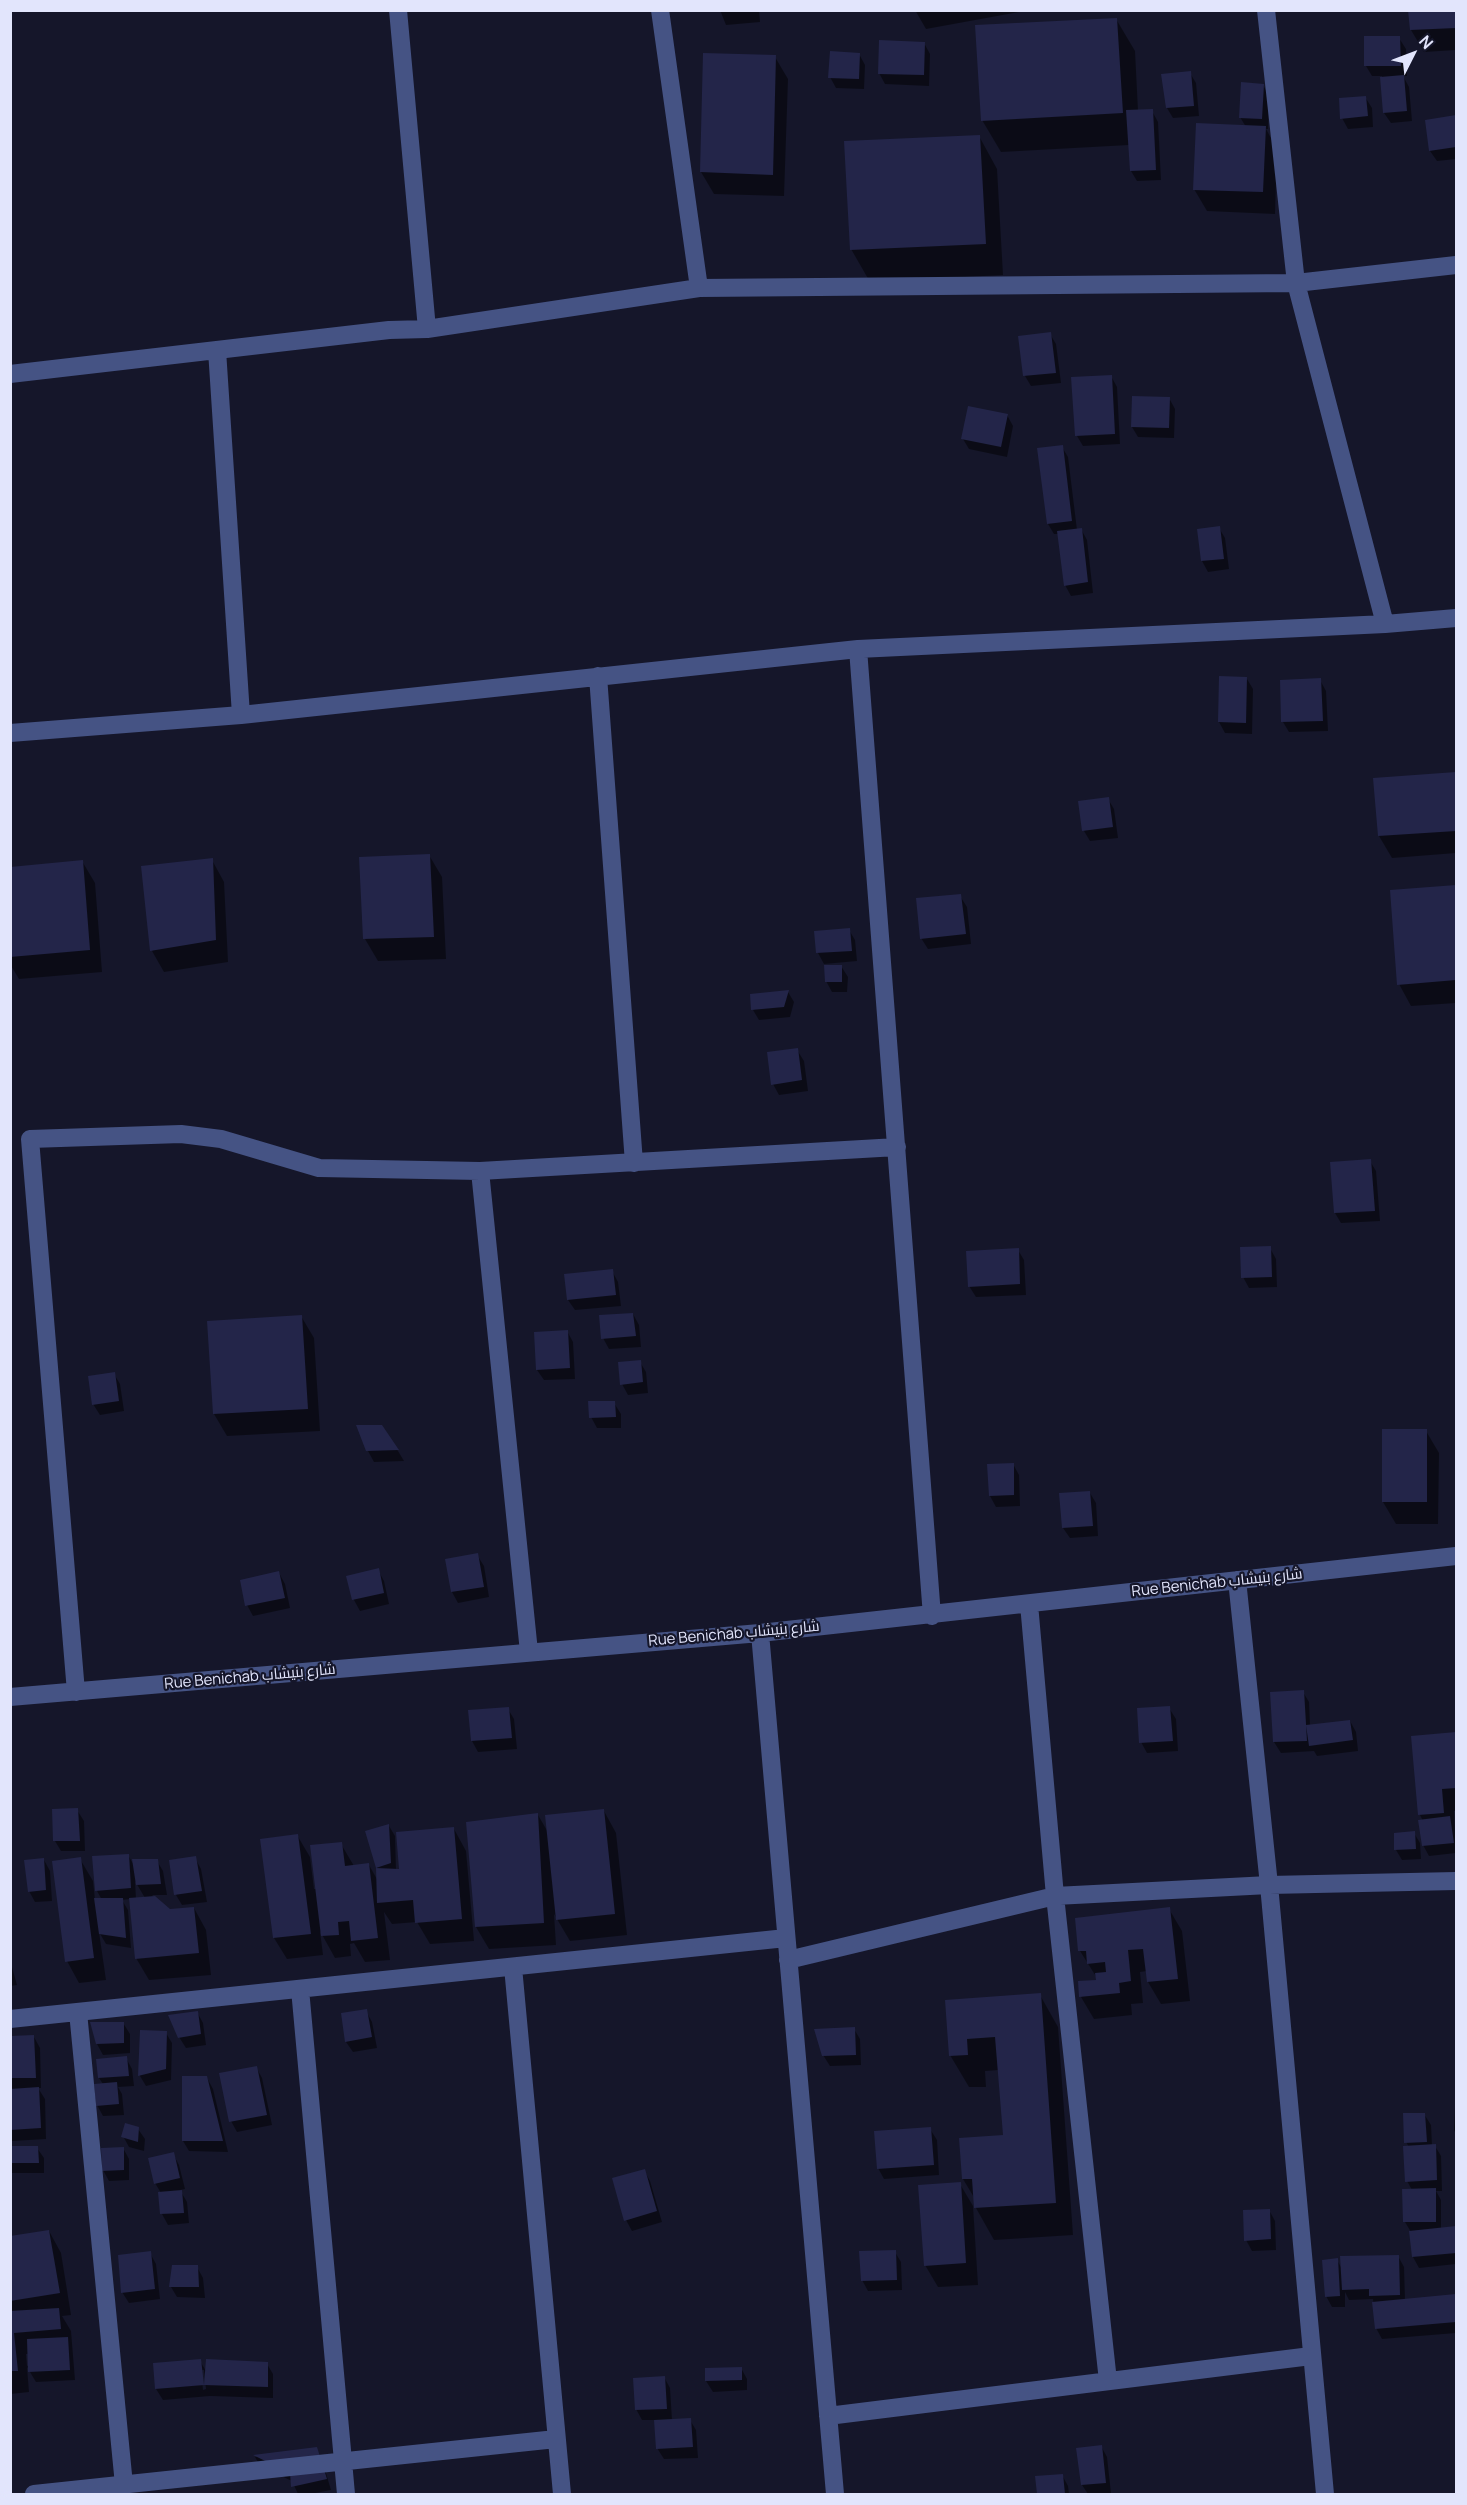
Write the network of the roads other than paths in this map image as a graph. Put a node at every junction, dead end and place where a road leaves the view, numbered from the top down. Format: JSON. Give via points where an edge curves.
{"nodes":[{"id":1,"x":398,"y":10,"type":"edge"},
{"id":2,"x":660,"y":10,"type":"edge"},
{"id":3,"x":1266,"y":10,"type":"edge"},
{"id":4,"x":1456,"y":265,"type":"edge"},
{"id":5,"x":1296,"y":284,"type":"junction"},
{"id":6,"x":699,"y":288,"type":"junction"},
{"id":7,"x":427,"y":329,"type":"junction"},
{"id":8,"x":217,"y":350,"type":"junction"},
{"id":9,"x":10,"y":374,"type":"edge"},
{"id":10,"x":1456,"y":618,"type":"edge"},
{"id":11,"x":1385,"y":624,"type":"junction"},
{"id":12,"x":858,"y":649,"type":"junction"},
{"id":13,"x":598,"y":676,"type":"junction"},
{"id":14,"x":241,"y":714,"type":"junction"},
{"id":15,"x":10,"y":733,"type":"edge"},
{"id":16,"x":897,"y":1147,"type":"junction"},
{"id":17,"x":634,"y":1163,"type":"junction"},
{"id":18,"x":480,"y":1171,"type":"junction"},
{"id":19,"x":1456,"y":1556,"type":"edge"},
{"id":20,"x":1237,"y":1580,"type":"junction"},
{"id":21,"x":1029,"y":1604,"type":"junction"},
{"id":22,"x":932,"y":1616,"type":"junction"},
{"id":23,"x":760,"y":1633,"type":"junction"},
{"id":24,"x":529,"y":1652,"type":"junction"},
{"id":25,"x":75,"y":1692,"type":"junction"},
{"id":26,"x":10,"y":1697,"type":"edge"},
{"id":27,"x":1456,"y":1881,"type":"edge"},
{"id":28,"x":1269,"y":1885,"type":"junction"},
{"id":29,"x":1054,"y":1896,"type":"junction"},
{"id":30,"x":786,"y":1938,"type":"junction"},
{"id":31,"x":788,"y":1960,"type":"junction"},
{"id":32,"x":513,"y":1966,"type":"junction"},
{"id":33,"x":300,"y":1989,"type":"junction"},
{"id":34,"x":78,"y":2012,"type":"junction"},
{"id":35,"x":10,"y":2019,"type":"edge"},
{"id":36,"x":1311,"y":2356,"type":"junction"},
{"id":37,"x":1108,"y":2381,"type":"junction"},
{"id":38,"x":828,"y":2416,"type":"junction"},
{"id":39,"x":556,"y":2439,"type":"junction"},
{"id":40,"x":343,"y":2462,"type":"junction"},
{"id":41,"x":124,"y":2485,"type":"junction"},
{"id":42,"x":34,"y":2494,"type":"edge"},
{"id":43,"x":346,"y":2494,"type":"edge"},
{"id":44,"x":562,"y":2494,"type":"edge"},
{"id":45,"x":835,"y":2494,"type":"edge"},
{"id":46,"x":1325,"y":2494,"type":"edge"}],
"edges":[{"from":1,"to":7,"type":"street"},
{"from":2,"to":6,"type":"street"},
{"from":3,"to":5,"type":"street"},
{"from":4,"to":5,"type":"street"},
{"from":5,"to":6,"type":"street"},
{"from":5,"to":11,"type":"street"},
{"from":6,"to":7,"type":"street"},
{"from":7,"to":8,"type":"street"},
{"from":8,"to":9,"type":"street"},
{"from":8,"to":14,"type":"street"},
{"from":10,"to":11,"type":"street"},
{"from":11,"to":12,"type":"street"},
{"from":12,"to":13,"type":"street"},
{"from":12,"to":16,"type":"street"},
{"from":13,"to":14,"type":"street"},
{"from":13,"to":17,"type":"street"},
{"from":14,"to":15,"type":"street"},
{"from":16,"to":17,"type":"street"},
{"from":16,"to":22,"type":"street"},
{"from":17,"to":18,"type":"street"},
{"from":18,"to":24,"type":"street"},
{"from":18,"to":25,"type":"street","via":[[319,1168],[221,1139],[181,1134],[30,1139]]},
{"from":19,"to":20,"type":"street","name":"Rue Benichab شارع بنيشاب"},
{"from":20,"to":21,"type":"street","name":"Rue Benichab شارع بنيشاب"},
{"from":20,"to":28,"type":"street"},
{"from":21,"to":22,"type":"street","name":"Rue Benichab شارع بنيشاب"},
{"from":21,"to":29,"type":"street"},
{"from":22,"to":23,"type":"street","name":"Rue Benichab شارع بنيشاب"},
{"from":23,"to":24,"type":"street","name":"Rue Benichab شارع بنيشاب"},
{"from":23,"to":30,"type":"street"},
{"from":24,"to":25,"type":"street","name":"Rue Benichab شارع بنيشاب"},
{"from":25,"to":26,"type":"street","name":"Rue Benichab شارع بنيشاب"},
{"from":27,"to":28,"type":"street"},
{"from":28,"to":29,"type":"street"},
{"from":28,"to":36,"type":"street"},
{"from":29,"to":31,"type":"street"},
{"from":29,"to":37,"type":"street"},
{"from":30,"to":31,"type":"street"},
{"from":30,"to":32,"type":"street"},
{"from":31,"to":38,"type":"street"},
{"from":32,"to":33,"type":"street"},
{"from":32,"to":39,"type":"street"},
{"from":33,"to":34,"type":"street"},
{"from":33,"to":40,"type":"street"},
{"from":34,"to":35,"type":"street"},
{"from":34,"to":41,"type":"street"},
{"from":36,"to":37,"type":"street"},
{"from":36,"to":46,"type":"street"},
{"from":37,"to":38,"type":"street"},
{"from":38,"to":45,"type":"street"},
{"from":39,"to":40,"type":"street"},
{"from":39,"to":44,"type":"street"},
{"from":40,"to":41,"type":"street"},
{"from":40,"to":43,"type":"street"},
{"from":41,"to":42,"type":"street"}]}
